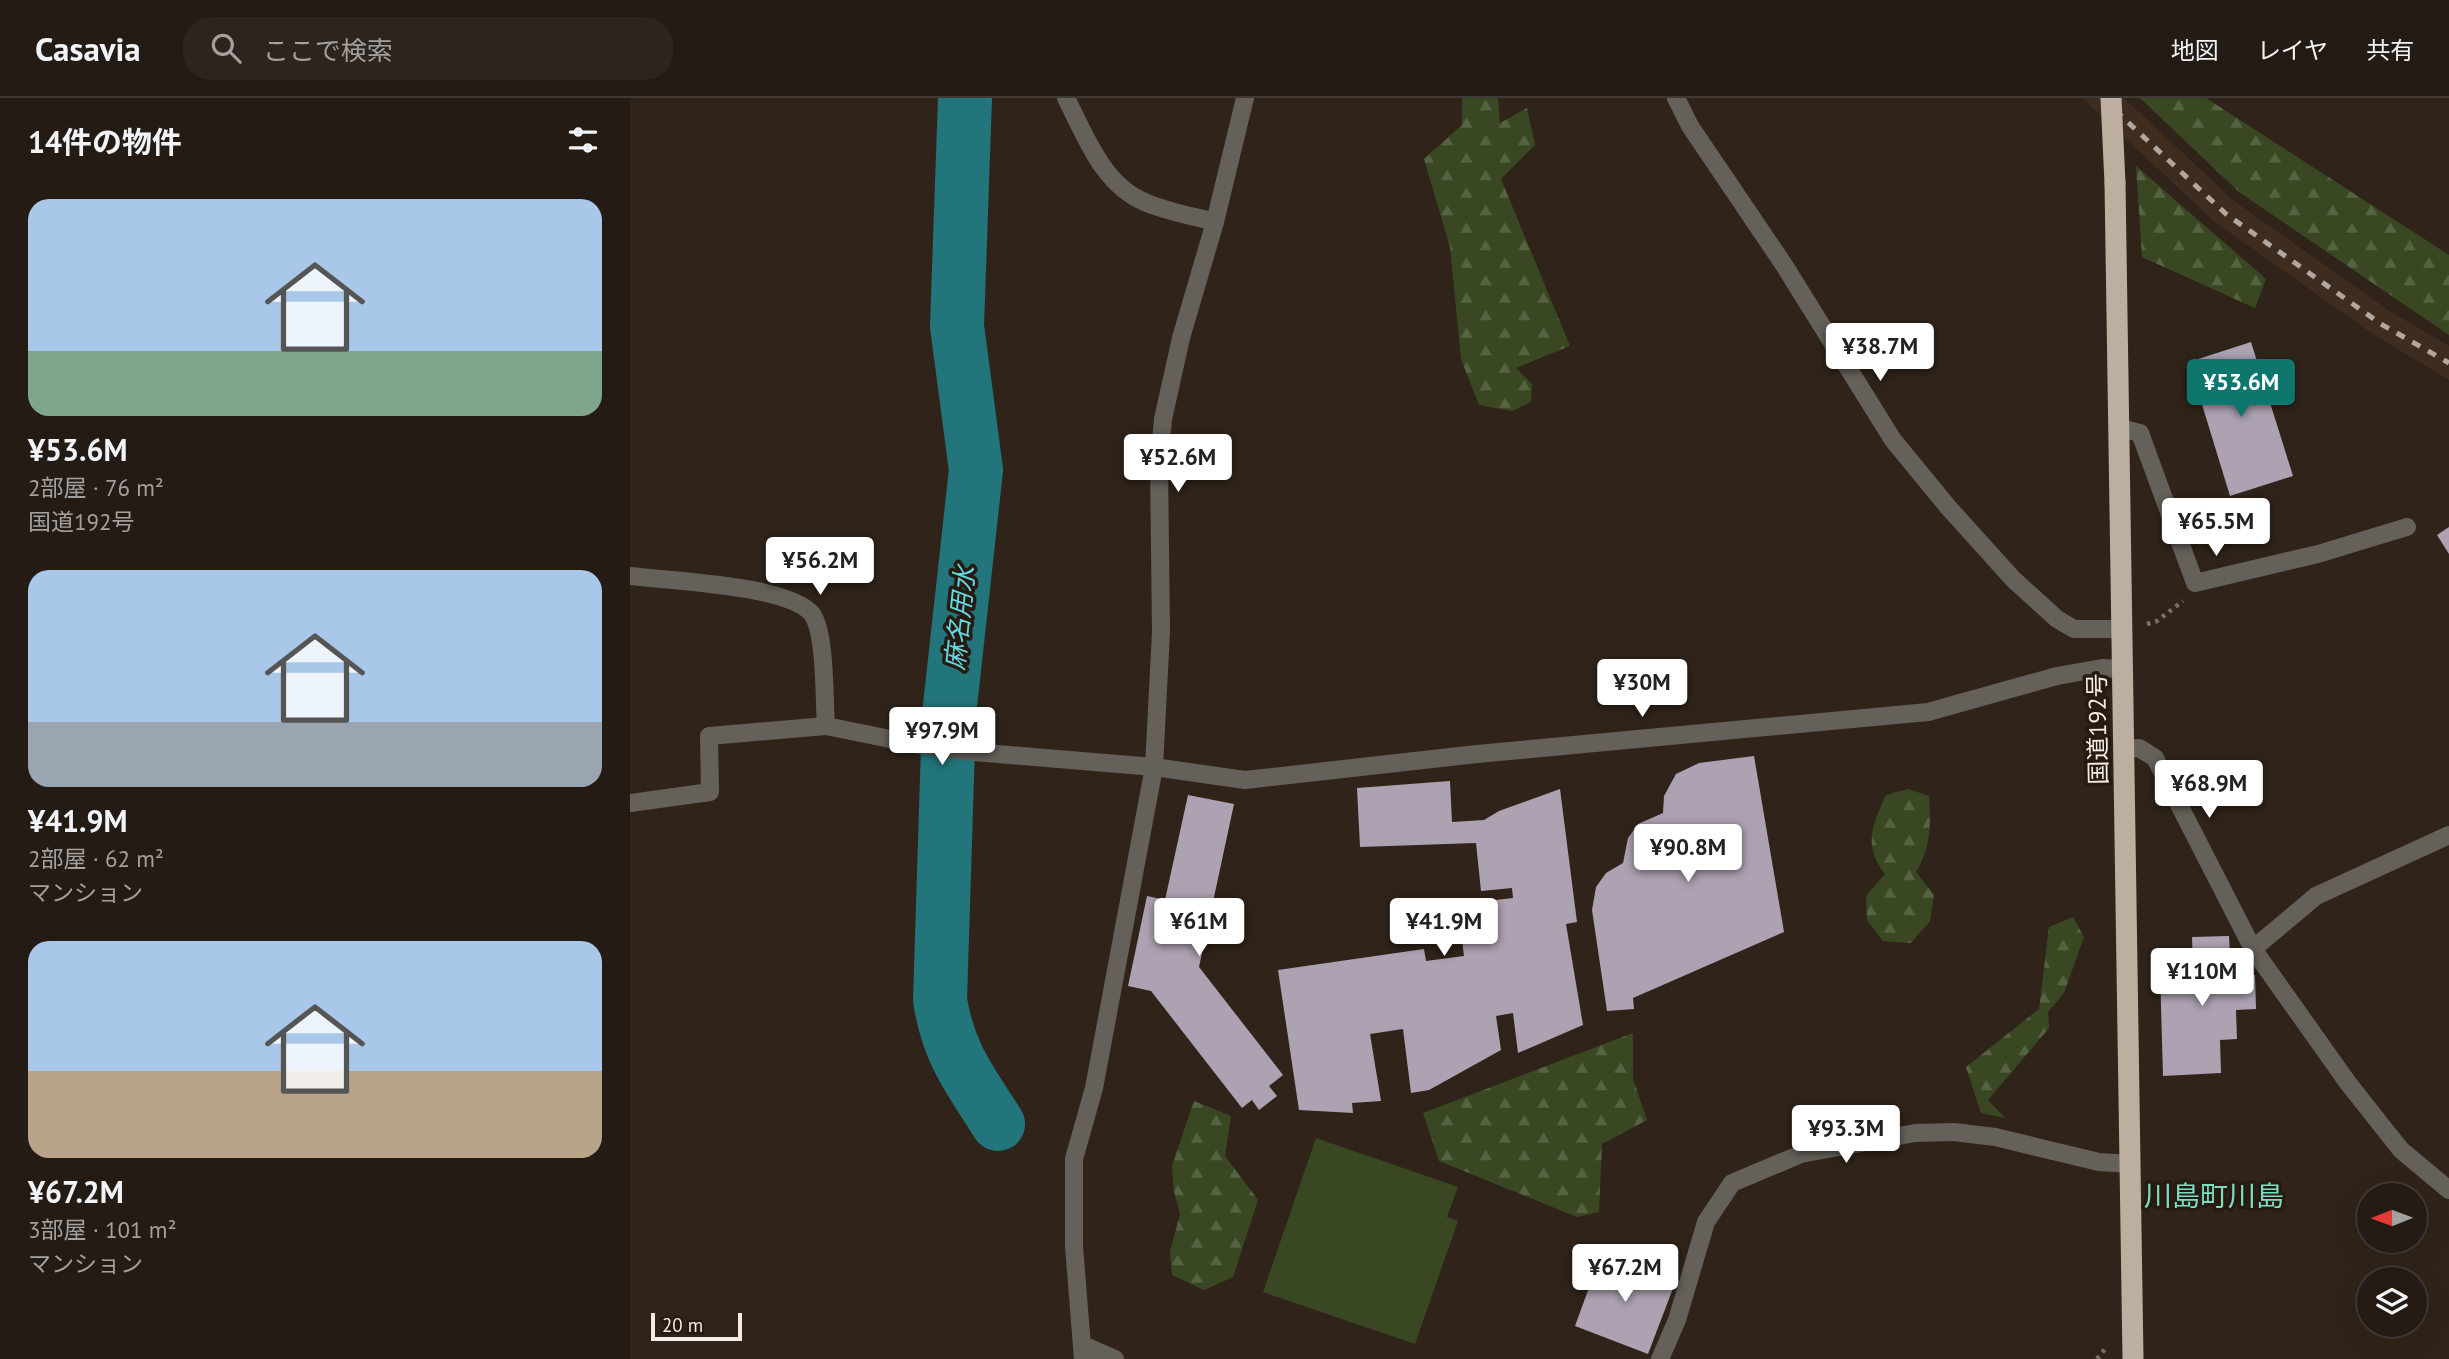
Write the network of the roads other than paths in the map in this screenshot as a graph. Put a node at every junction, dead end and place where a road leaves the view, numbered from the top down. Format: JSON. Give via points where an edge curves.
{"nodes":[{"id":1,"x":1066,"y":98,"type":"edge"},
{"id":2,"x":1245,"y":98,"type":"edge"},
{"id":3,"x":1676,"y":98,"type":"edge"},
{"id":4,"x":2111,"y":98,"type":"edge"},
{"id":5,"x":1215,"y":222,"type":"junction"},
{"id":6,"x":2120,"y":428,"type":"junction"},
{"id":7,"x":2407,"y":527,"type":"dead end"},
{"id":8,"x":630,"y":576,"type":"edge"},
{"id":9,"x":2123,"y":629,"type":"junction"},
{"id":10,"x":2123,"y":668,"type":"junction"},
{"id":11,"x":826,"y":726,"type":"junction"},
{"id":12,"x":2124,"y":749,"type":"junction"},
{"id":13,"x":1154,"y":767,"type":"junction"},
{"id":14,"x":630,"y":803,"type":"edge"},
{"id":15,"x":2449,"y":835,"type":"edge"},
{"id":16,"x":2253,"y":949,"type":"junction"},
{"id":17,"x":2131,"y":1164,"type":"junction"},
{"id":18,"x":2449,"y":1191,"type":"edge"},
{"id":19,"x":1083,"y":1352,"type":"edge"},
{"id":20,"x":1115,"y":1359,"type":"edge"},
{"id":21,"x":1660,"y":1359,"type":"edge"},
{"id":22,"x":2133,"y":1359,"type":"edge"}],
"edges":[{"from":1,"to":5,"type":"street","via":[[1104,170],[1119,187],[1146,203]]},
{"from":2,"to":5,"type":"street"},
{"from":3,"to":9,"type":"street","via":[[1893,440],[1948,507],[2013,579],[2057,619],[2074,629]]},
{"from":4,"to":6,"type":"highway","name":"国道192号","bridge":true},
{"from":5,"to":13,"type":"street","via":[[1163,419],[1159,464],[1161,632]]},
{"from":6,"to":7,"type":"street","via":[[2140,433],[2195,583]]},
{"from":6,"to":9,"type":"highway","name":"国道192号"},
{"from":8,"to":11,"type":"street","via":[[767,592],[812,615],[819,636]]},
{"from":9,"to":10,"type":"highway","name":"国道192号"},
{"from":10,"to":12,"type":"highway","name":"国道192号"},
{"from":10,"to":13,"type":"street","via":[[2057,676],[1928,712],[1244,780]]},
{"from":11,"to":13,"type":"street","via":[[974,752]]},
{"from":11,"to":14,"type":"street","via":[[709,736],[710,792]]},
{"from":12,"to":16,"type":"street","via":[[2139,748],[2155,758]]},
{"from":12,"to":17,"type":"highway","name":"国道192号"},
{"from":13,"to":19,"type":"street","via":[[1094,1088],[1074,1158],[1074,1246]]},
{"from":15,"to":16,"type":"street","via":[[2316,896]]},
{"from":16,"to":18,"type":"street","via":[[2401,1150]]},
{"from":17,"to":21,"type":"street","via":[[2099,1162],[1954,1132],[1915,1133],[1801,1154],[1743,1178],[1732,1183],[1706,1222],[1677,1320]]},
{"from":17,"to":22,"type":"highway","name":"国道192号"},
{"from":19,"to":20,"type":"street"}]}
